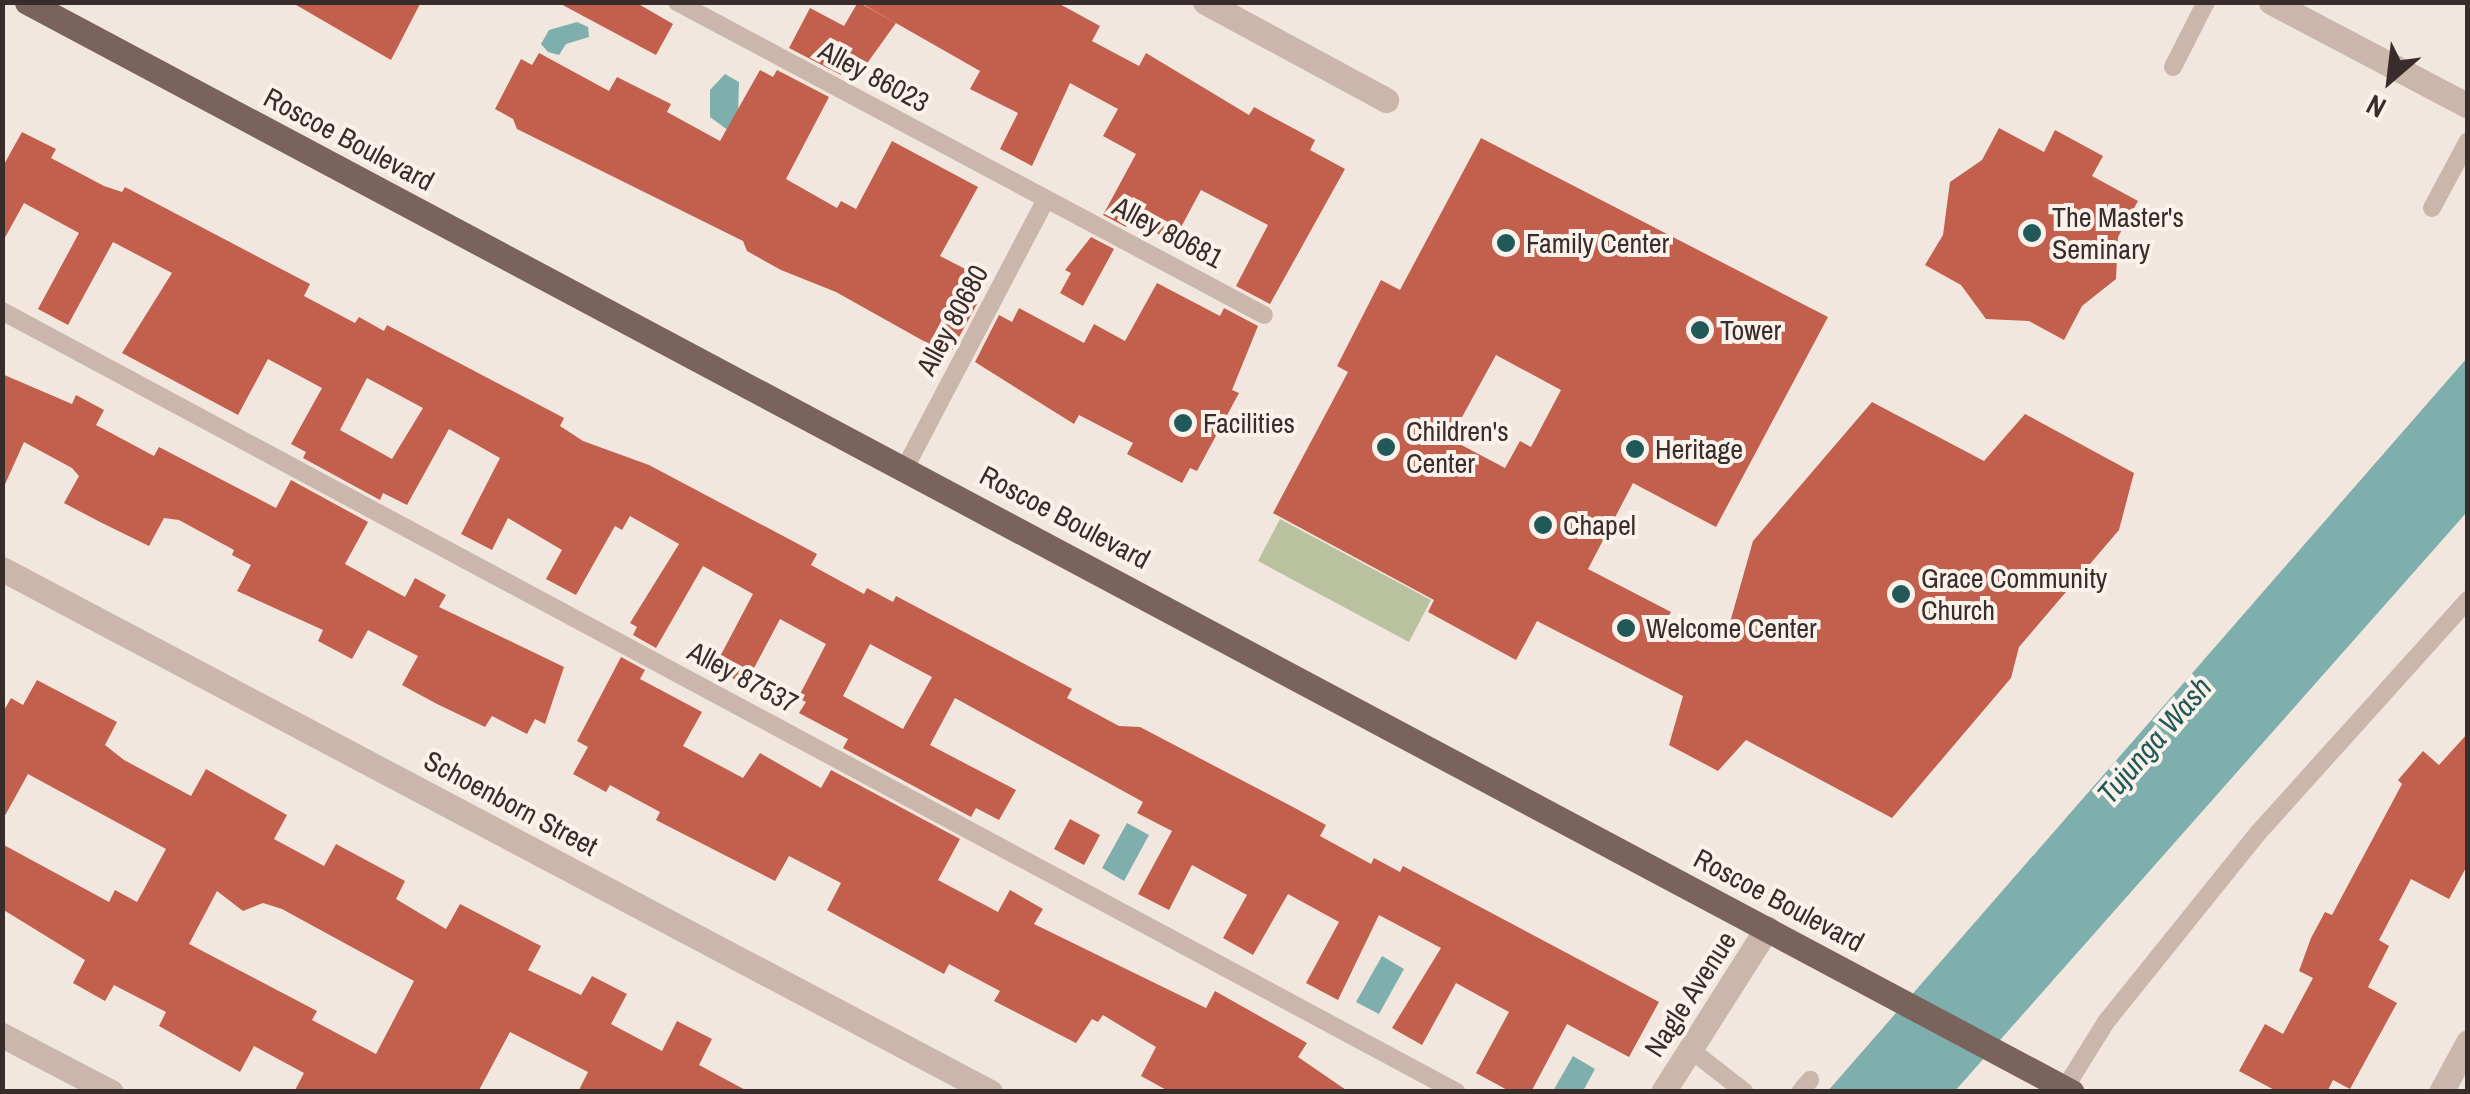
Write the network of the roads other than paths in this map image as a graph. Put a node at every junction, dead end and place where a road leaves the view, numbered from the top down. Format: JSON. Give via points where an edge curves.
{"nodes":[{"id":1,"x":27,"y":2,"type":"edge"},
{"id":2,"x":677,"y":2,"type":"edge"},
{"id":3,"x":1205,"y":2,"type":"edge"},
{"id":4,"x":2206,"y":2,"type":"edge"},
{"id":5,"x":2271,"y":2,"type":"edge"},
{"id":6,"x":2173,"y":67,"type":"dead end"},
{"id":7,"x":1386,"y":100,"type":"dead end"},
{"id":8,"x":2468,"y":106,"type":"edge"},
{"id":9,"x":2468,"y":141,"type":"edge"},
{"id":10,"x":1046,"y":199,"type":"junction"},
{"id":11,"x":2432,"y":208,"type":"dead end"},
{"id":12,"x":2,"y":311,"type":"edge"},
{"id":13,"x":1264,"y":315,"type":"dead end"},
{"id":14,"x":906,"y":466,"type":"junction"},
{"id":15,"x":2,"y":569,"type":"edge"},
{"id":16,"x":2468,"y":600,"type":"edge"},
{"id":17,"x":1767,"y":928,"type":"junction"},
{"id":18,"x":2,"y":1035,"type":"edge"},
{"id":19,"x":2468,"y":1042,"type":"edge"},
{"id":20,"x":1691,"y":1050,"type":"junction"},
{"id":21,"x":2068,"y":1090,"type":"edge"},
{"id":22,"x":111,"y":1092,"type":"edge"},
{"id":23,"x":990,"y":1092,"type":"edge"},
{"id":24,"x":1457,"y":1092,"type":"edge"},
{"id":25,"x":1663,"y":1092,"type":"edge"},
{"id":26,"x":1745,"y":1092,"type":"edge"},
{"id":27,"x":2441,"y":1092,"type":"edge"}],
"edges":[{"from":1,"to":14,"type":"main road","name":"Roscoe Boulevard"},
{"from":2,"to":10,"type":"lane","name":"Alley 86023"},
{"from":3,"to":7,"type":"street"},
{"from":4,"to":6,"type":"lane"},
{"from":5,"to":8,"type":"street"},
{"from":9,"to":11,"type":"lane"},
{"from":10,"to":13,"type":"lane","name":"Alley 80681"},
{"from":10,"to":14,"type":"lane","name":"Alley 80680"},
{"from":12,"to":24,"type":"lane","name":"Alley 87537"},
{"from":14,"to":17,"type":"main road","name":"Roscoe Boulevard"},
{"from":15,"to":23,"type":"street","name":"Schoenborn Street"},
{"from":16,"to":21,"type":"lane","via":[[2258,833],[2106,1022]]},
{"from":17,"to":20,"type":"street","name":"Nagle Avenue"},
{"from":17,"to":21,"type":"main road","name":"Roscoe Boulevard"},
{"from":18,"to":22,"type":"street"},
{"from":19,"to":27,"type":"street"},
{"from":20,"to":25,"type":"street","name":"Nagle Avenue"},
{"from":20,"to":26,"type":"lane"}]}
